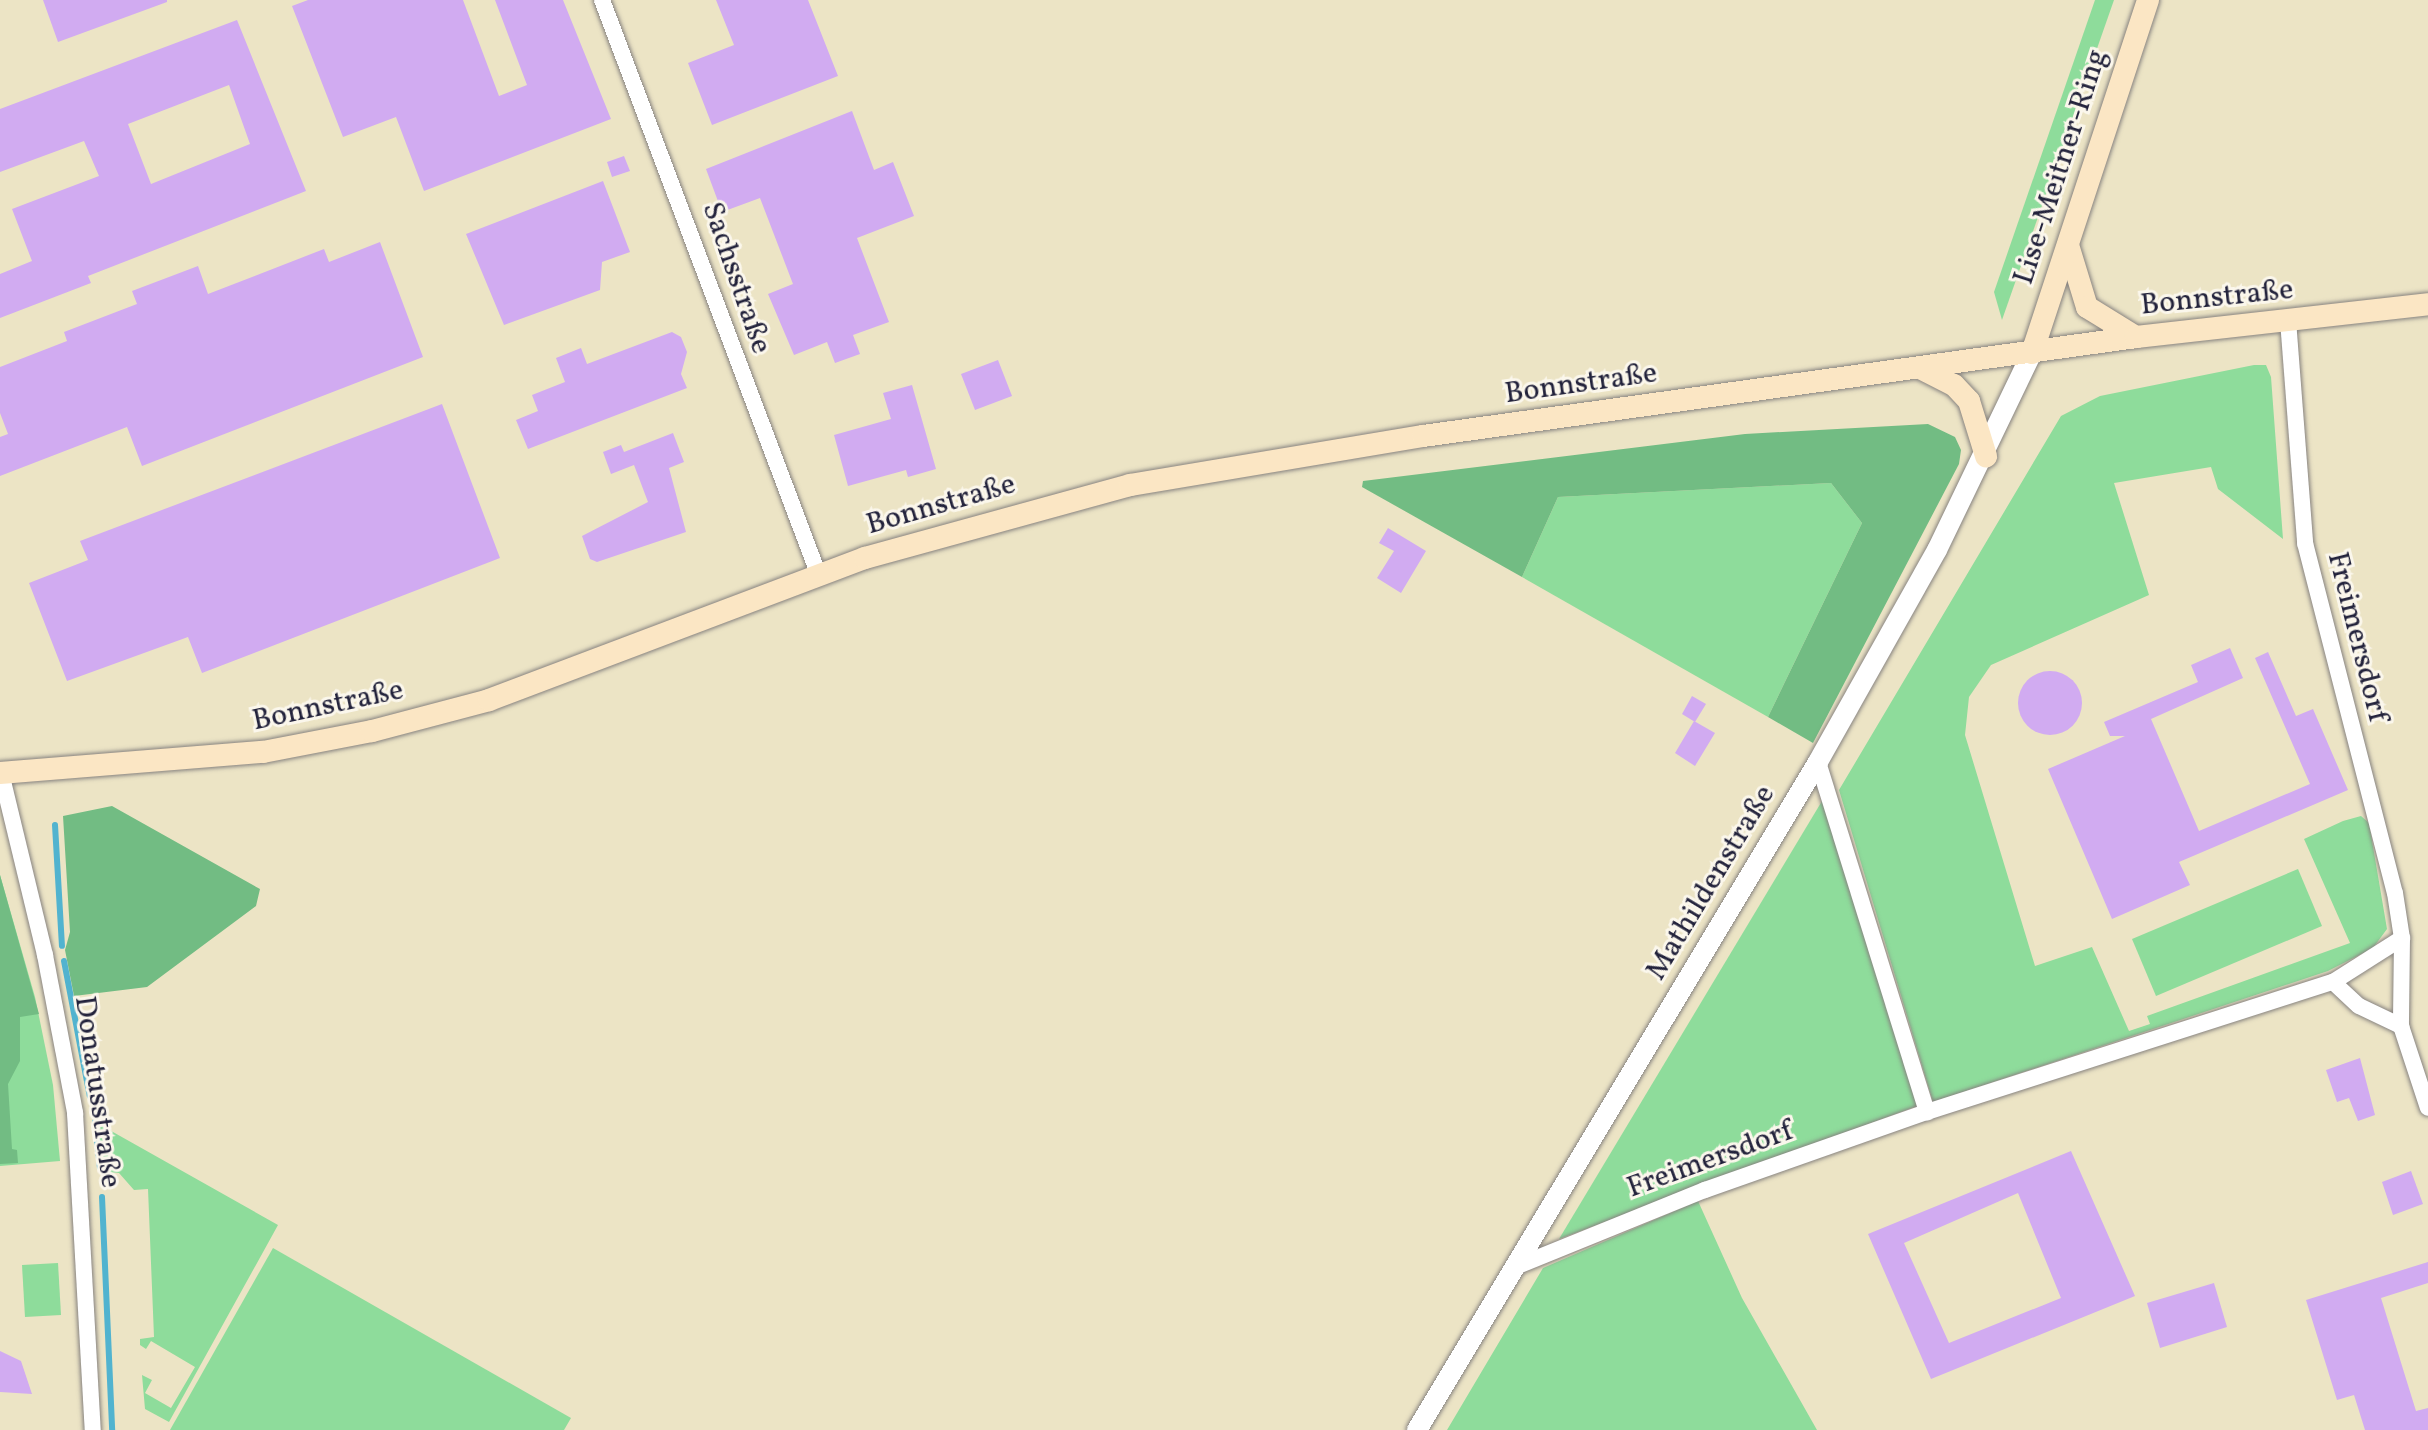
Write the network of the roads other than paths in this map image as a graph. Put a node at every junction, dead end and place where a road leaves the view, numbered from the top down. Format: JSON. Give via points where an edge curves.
{"nodes":[{"id":1,"x":602,"y":0,"type":"edge"},
{"id":2,"x":2148,"y":0,"type":"edge"},
{"id":3,"x":2068,"y":245,"type":"junction"},
{"id":4,"x":2428,"y":304,"type":"edge"},
{"id":5,"x":2288,"y":320,"type":"junction"},
{"id":6,"x":2136,"y":337,"type":"junction"},
{"id":7,"x":2032,"y":353,"type":"junction"},
{"id":8,"x":1919,"y":368,"type":"junction"},
{"id":9,"x":1986,"y":456,"type":"junction"},
{"id":10,"x":818,"y":573,"type":"junction"},
{"id":11,"x":1818,"y":762,"type":"junction"},
{"id":12,"x":0,"y":771,"type":"edge"},
{"id":13,"x":2402,"y":938,"type":"junction"},
{"id":14,"x":2333,"y":982,"type":"junction"},
{"id":15,"x":2401,"y":1026,"type":"junction"},
{"id":16,"x":2428,"y":1108,"type":"edge"},
{"id":17,"x":1927,"y":1112,"type":"junction"},
{"id":18,"x":1515,"y":1267,"type":"junction"},
{"id":19,"x":93,"y":1430,"type":"edge"},
{"id":20,"x":1417,"y":1430,"type":"edge"}],
"edges":[{"from":1,"to":10,"type":"street","name":"Sachsstraße"},
{"from":2,"to":3,"type":"main road","name":"Lise-Meitner-Ring"},
{"from":3,"to":6,"type":"main road","via":[[2087,307]]},
{"from":3,"to":7,"type":"main road","name":"Lise-Meitner-Ring"},
{"from":4,"to":5,"type":"main road","name":"Bonnstraße"},
{"from":5,"to":6,"type":"main road","name":"Bonnstraße"},
{"from":5,"to":13,"type":"street","name":"Freimersdorf","via":[[2305,543]]},
{"from":6,"to":7,"type":"main road","name":"Bonnstraße"},
{"from":7,"to":8,"type":"main road","name":"Bonnstraße"},
{"from":7,"to":9,"type":"street","name":"Mathildenstraße"},
{"from":8,"to":9,"type":"main road","via":[[1954,385],[1969,401]]},
{"from":8,"to":10,"type":"main road","name":"Bonnstraße","via":[[1392,440],[1130,485]]},
{"from":9,"to":11,"type":"street","name":"Mathildenstraße"},
{"from":10,"to":12,"type":"main road","name":"Bonnstraße","via":[[489,700],[372,731],[263,752]]},
{"from":11,"to":17,"type":"street"},
{"from":11,"to":18,"type":"street","name":"Mathildenstraße"},
{"from":12,"to":19,"type":"street","name":"Donatusstraße","via":[[45,955],[75,1113]]},
{"from":13,"to":14,"type":"street","name":"Freimersdorf"},
{"from":13,"to":15,"type":"street","name":"Freimersdorf"},
{"from":14,"to":15,"type":"street","via":[[2359,1006]]},
{"from":14,"to":17,"type":"street","name":"Freimersdorf"},
{"from":15,"to":16,"type":"street","name":"Freimersdorf"},
{"from":17,"to":18,"type":"street","name":"Freimersdorf","via":[[1705,1190]]},
{"from":18,"to":20,"type":"street","name":"Mathildenstraße"}]}
